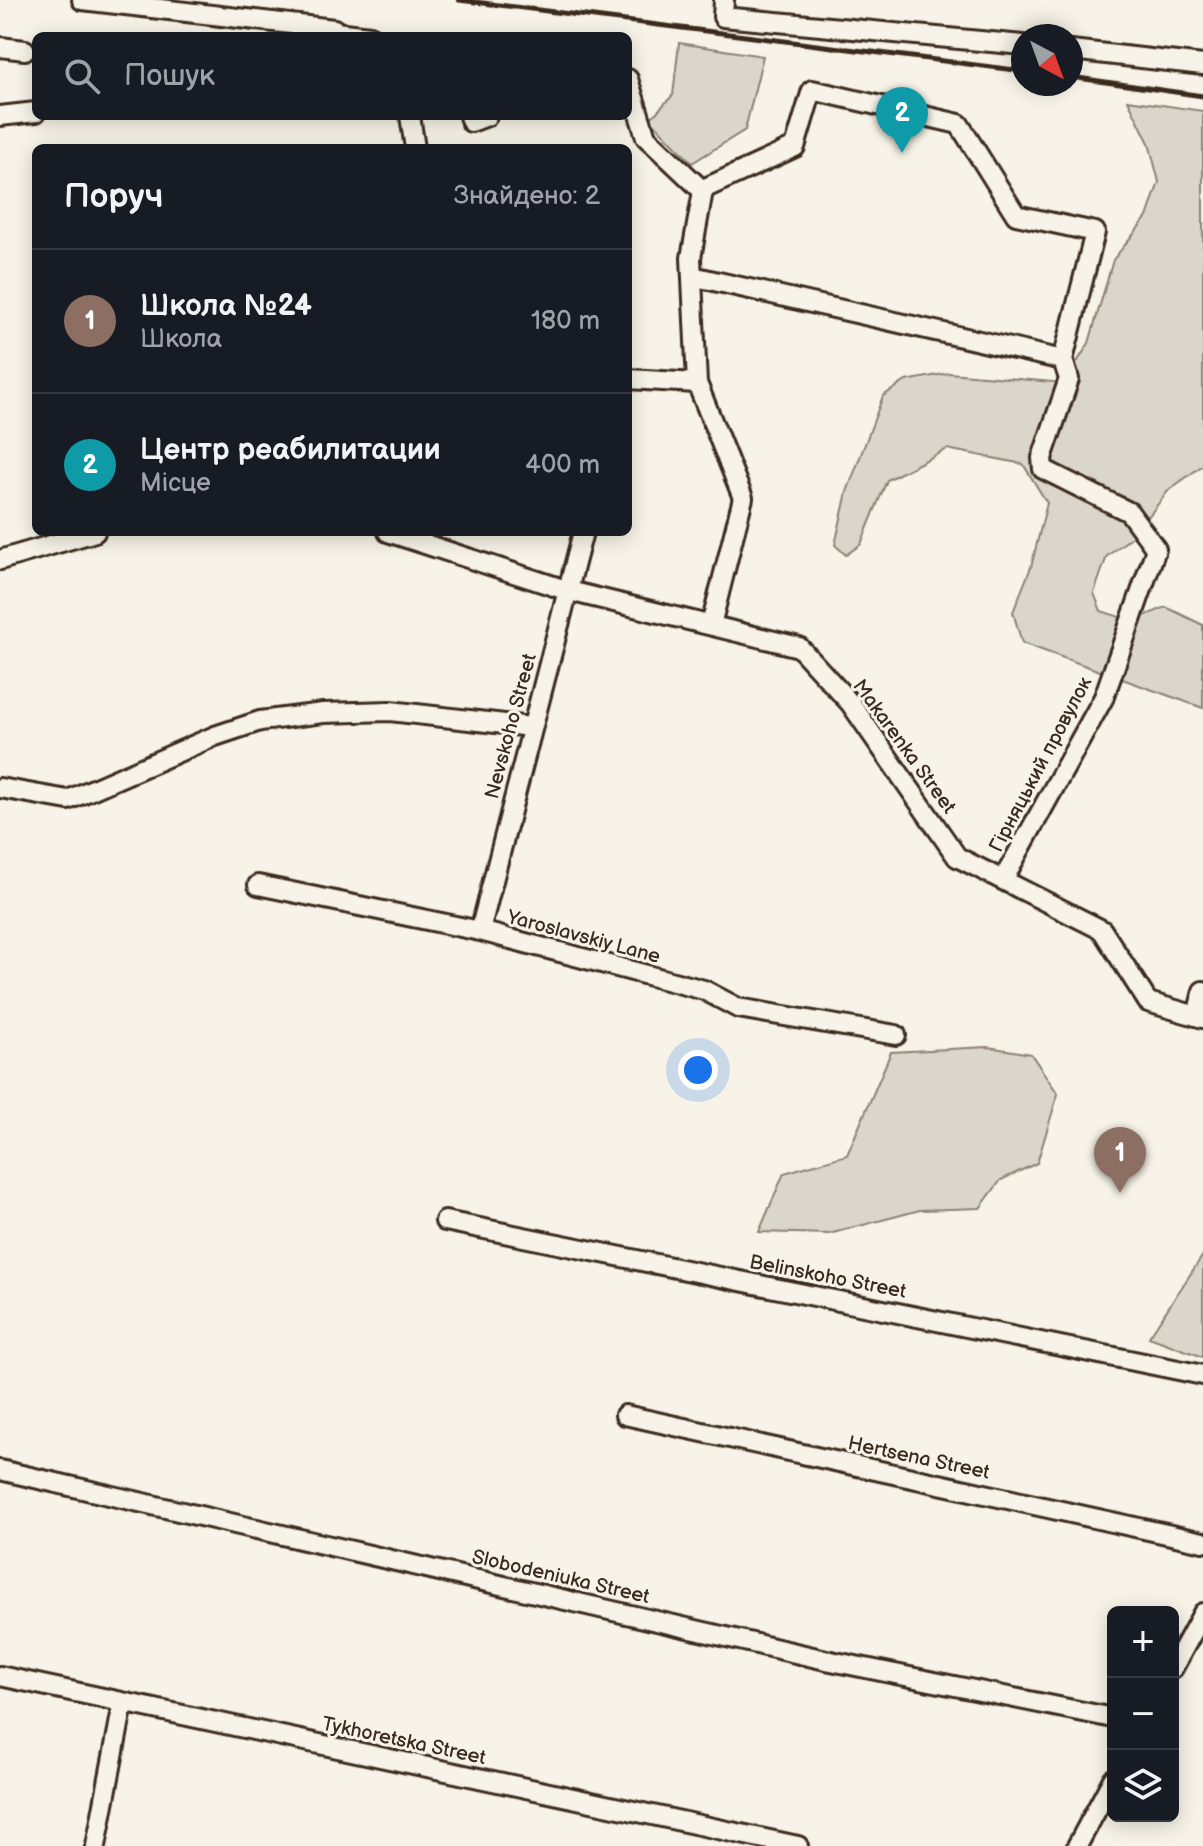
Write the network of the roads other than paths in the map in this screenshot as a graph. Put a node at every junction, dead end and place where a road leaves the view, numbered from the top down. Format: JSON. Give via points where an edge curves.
{"nodes":[{"id":1,"x":82,"y":0,"type":"edge"},
{"id":2,"x":724,"y":8,"type":"edge"},
{"id":3,"x":334,"y":29,"type":"junction"},
{"id":4,"x":320,"y":32,"type":"edge"},
{"id":5,"x":349,"y":32,"type":"edge"},
{"id":6,"x":1011,"y":44,"type":"edge"},
{"id":7,"x":0,"y":47,"type":"edge"},
{"id":8,"x":25,"y":50,"type":"dead end"},
{"id":9,"x":1083,"y":51,"type":"edge"},
{"id":10,"x":1203,"y":65,"type":"edge"},
{"id":11,"x":632,"y":90,"type":"edge"},
{"id":12,"x":32,"y":112,"type":"edge"},
{"id":13,"x":0,"y":116,"type":"edge"},
{"id":14,"x":411,"y":120,"type":"edge"},
{"id":15,"x":414,"y":144,"type":"edge"},
{"id":16,"x":701,"y":190,"type":"junction"},
{"id":17,"x":692,"y":276,"type":"junction"},
{"id":18,"x":1063,"y":360,"type":"junction"},
{"id":19,"x":632,"y":379,"type":"edge"},
{"id":20,"x":697,"y":383,"type":"junction"},
{"id":21,"x":81,"y":536,"type":"edge"},
{"id":22,"x":400,"y":536,"type":"edge"},
{"id":23,"x":582,"y":536,"type":"edge"},
{"id":24,"x":0,"y":560,"type":"edge"},
{"id":25,"x":569,"y":591,"type":"junction"},
{"id":26,"x":711,"y":625,"type":"junction"},
{"id":27,"x":531,"y":727,"type":"junction"},
{"id":28,"x":0,"y":788,"type":"edge"},
{"id":29,"x":1003,"y":880,"type":"junction"},
{"id":30,"x":258,"y":885,"type":"dead end"},
{"id":31,"x":480,"y":931,"type":"junction"},
{"id":32,"x":1203,"y":991,"type":"edge"},
{"id":33,"x":1200,"y":1017,"type":"edge"},
{"id":34,"x":896,"y":1035,"type":"dead end"},
{"id":35,"x":445,"y":1221,"type":"dead end"},
{"id":36,"x":1203,"y":1375,"type":"edge"},
{"id":37,"x":625,"y":1415,"type":"dead end"},
{"id":38,"x":0,"y":1470,"type":"edge"},
{"id":39,"x":1203,"y":1542,"type":"edge"},
{"id":40,"x":1203,"y":1613,"type":"edge"},
{"id":41,"x":1179,"y":1657,"type":"edge"},
{"id":42,"x":0,"y":1676,"type":"edge"},
{"id":43,"x":123,"y":1704,"type":"junction"},
{"id":44,"x":1107,"y":1717,"type":"edge"},
{"id":45,"x":1107,"y":1790,"type":"edge"},
{"id":46,"x":96,"y":1846,"type":"edge"},
{"id":47,"x":798,"y":1846,"type":"edge"},
{"id":48,"x":1077,"y":1846,"type":"edge"}],
"edges":[{"from":1,"to":3,"type":"street"},
{"from":2,"to":6,"type":"street"},
{"from":3,"to":4,"type":"street"},
{"from":3,"to":5,"type":"street"},
{"from":7,"to":8,"type":"street"},
{"from":9,"to":10,"type":"street"},
{"from":11,"to":16,"type":"street","via":[[646,137]]},
{"from":12,"to":13,"type":"street"},
{"from":14,"to":15,"type":"street"},
{"from":16,"to":17,"type":"street"},
{"from":16,"to":18,"type":"street","name":"Гірняцький провулок","via":[[795,147],[812,90],[959,124],[1016,215],[1095,232]]},
{"from":17,"to":18,"type":"street"},
{"from":17,"to":20,"type":"street"},
{"from":18,"to":29,"type":"street","name":"Гірняцький провулок","via":[[1069,379],[1042,458],[1043,469],[1129,512],[1156,549],[1104,697]]},
{"from":19,"to":20,"type":"street"},
{"from":20,"to":26,"type":"street","via":[[743,498]]},
{"from":21,"to":24,"type":"street"},
{"from":22,"to":25,"type":"street","name":"Makarenka Street"},
{"from":23,"to":25,"type":"street","name":"Nevskoho Street"},
{"from":25,"to":26,"type":"street","name":"Makarenka Street"},
{"from":25,"to":27,"type":"street","name":"Nevskoho Street"},
{"from":26,"to":29,"type":"street","name":"Makarenka Street","via":[[799,647],[851,704],[957,857]]},
{"from":27,"to":28,"type":"street","via":[[390,711],[323,713],[260,721],[215,736],[68,800]]},
{"from":27,"to":31,"type":"street","name":"Nevskoho Street"},
{"from":29,"to":33,"type":"street","name":"Makarenka Street","via":[[1102,930],[1148,1002]]},
{"from":30,"to":31,"type":"street","name":"Yaroslavskiy Lane"},
{"from":31,"to":34,"type":"street","name":"Yaroslavskiy Lane","via":[[704,990],[738,1008]]},
{"from":32,"to":33,"type":"street"},
{"from":35,"to":36,"type":"street","name":"Belinskoho Street"},
{"from":37,"to":39,"type":"street","name":"Hertsena Street"},
{"from":38,"to":44,"type":"street","name":"Slobodeniuka Street","via":[[826,1660]]},
{"from":40,"to":41,"type":"street"},
{"from":42,"to":43,"type":"street","name":"Tykhoretska Street"},
{"from":43,"to":46,"type":"street"},
{"from":43,"to":47,"type":"street","name":"Tykhoretska Street"},
{"from":45,"to":48,"type":"street"}]}
